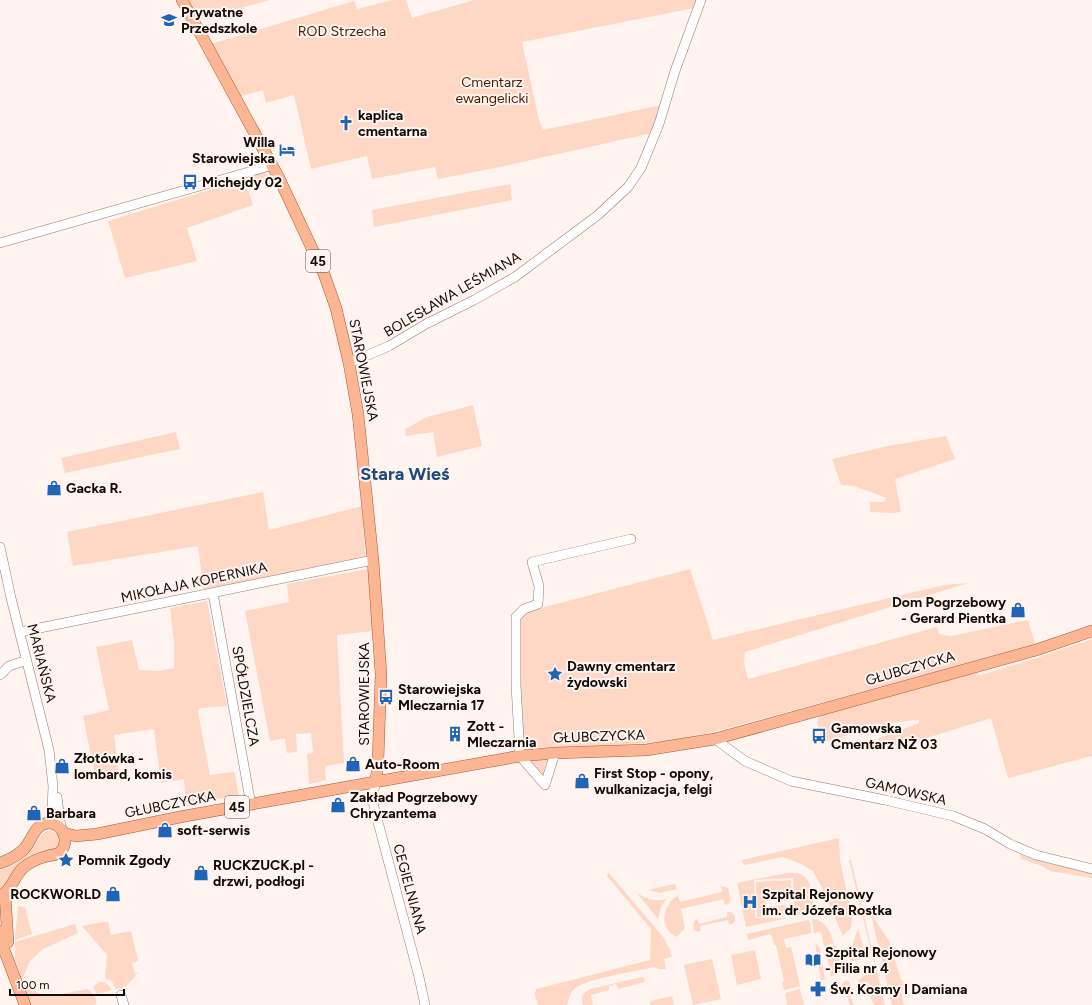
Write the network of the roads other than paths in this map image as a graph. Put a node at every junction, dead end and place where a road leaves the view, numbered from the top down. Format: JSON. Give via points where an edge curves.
{"nodes":[{"id":1,"x":182,"y":0,"type":"edge"},
{"id":2,"x":701,"y":0,"type":"edge"},
{"id":3,"x":272,"y":165,"type":"junction"},
{"id":4,"x":0,"y":243,"type":"edge"},
{"id":5,"x":352,"y":362,"type":"dead end"},
{"id":6,"x":631,"y":538,"type":"dead end"},
{"id":7,"x":0,"y":547,"type":"edge"},
{"id":8,"x":373,"y":560,"type":"junction"},
{"id":9,"x":213,"y":593,"type":"junction"},
{"id":10,"x":1092,"y":630,"type":"edge"},
{"id":11,"x":20,"y":632,"type":"junction"},
{"id":12,"x":27,"y":660,"type":"junction"},
{"id":13,"x":0,"y":675,"type":"edge"},
{"id":14,"x":715,"y":739,"type":"junction"},
{"id":15,"x":555,"y":753,"type":"junction"},
{"id":16,"x":520,"y":756,"type":"junction"},
{"id":17,"x":376,"y":781,"type":"junction"},
{"id":18,"x":54,"y":786,"type":"junction"},
{"id":19,"x":251,"y":805,"type":"junction"},
{"id":20,"x":47,"y":823,"type":"junction"},
{"id":21,"x":62,"y":831,"type":"junction"},
{"id":22,"x":98,"y":834,"type":"junction"},
{"id":23,"x":63,"y":847,"type":"junction"},
{"id":24,"x":0,"y":862,"type":"edge"},
{"id":25,"x":1092,"y":869,"type":"edge"},
{"id":26,"x":3,"y":895,"type":"edge"},
{"id":27,"x":0,"y":931,"type":"edge"},
{"id":28,"x":1,"y":944,"type":"edge"},
{"id":29,"x":10,"y":962,"type":"junction"},
{"id":30,"x":121,"y":995,"type":"dead end"},
{"id":31,"x":25,"y":1005,"type":"edge"},
{"id":32,"x":124,"y":1005,"type":"edge"},
{"id":33,"x":425,"y":1005,"type":"edge"}],
"edges":[{"from":1,"to":3,"type":"main road","name":"STAROWIEJSKA","number":"45"},
{"from":2,"to":5,"type":"street","name":"BOLESŁAWA LEŚMIANA","via":[[659,124],[641,168],[628,187],[598,214],[515,276],[389,346]]},
{"from":3,"to":4,"type":"street"},
{"from":3,"to":8,"type":"main road","name":"STAROWIEJSKA","number":"45","via":[[324,274],[338,314],[358,414]]},
{"from":6,"to":16,"type":"street","via":[[532,562],[538,586],[538,604],[524,609],[516,617]]},
{"from":7,"to":11,"type":"street","name":"MARIAŃSKA"},
{"from":8,"to":9,"type":"street","name":"MIKOŁAJA KOPERNIKA"},
{"from":8,"to":17,"type":"main road","name":"STAROWIEJSKA","number":"45","via":[[381,674]]},
{"from":9,"to":11,"type":"street","name":"MIKOŁAJA KOPERNIKA"},
{"from":9,"to":19,"type":"street","name":"SPÓŁDZIELCZA"},
{"from":10,"to":14,"type":"main road","name":"GŁUBCZYCKA","via":[[1036,650]]},
{"from":11,"to":12,"type":"street","name":"MARIAŃSKA"},
{"from":12,"to":13,"type":"street","via":[[9,666]]},
{"from":12,"to":18,"type":"street","name":"MARIAŃSKA","via":[[50,750]]},
{"from":14,"to":15,"type":"main road","name":"GŁUBCZYCKA","via":[[646,750]]},
{"from":14,"to":25,"type":"street","name":"GAMOWSKA","via":[[745,761],[791,781],[953,816],[1036,855]]},
{"from":15,"to":16,"type":"main road","name":"GŁUBCZYCKA"},
{"from":15,"to":16,"type":"street","via":[[545,785]]},
{"from":16,"to":17,"type":"main road","name":"GŁUBCZYCKA"},
{"from":17,"to":19,"type":"main road","name":"GŁUBCZYCKA","number":"45"},
{"from":17,"to":33,"type":"street","name":"CEGIELNIANA","via":[[373,794],[374,808]]},
{"from":18,"to":20,"type":"street","name":"MARIAŃSKA","via":[[51,816]]},
{"from":18,"to":21,"type":"street","name":"MARIAŃSKA"},
{"from":19,"to":22,"type":"main road","name":"GŁUBCZYCKA","number":"45"},
{"from":20,"to":21,"type":"main road","number":"45","via":[[56,825]]},
{"from":20,"to":24,"type":"main road","via":[[37,829],[17,855]]},
{"from":21,"to":22,"type":"main road","name":"GŁUBCZYCKA","number":"45","via":[[76,836]]},
{"from":21,"to":23,"type":"main road","via":[[65,841]]},
{"from":22,"to":23,"type":"main road","name":"GŁUBCZYCKA","number":"45"},
{"from":23,"to":26,"type":"main road","number":"45","via":[[58,854],[40,858],[24,868]]},
{"from":26,"to":29,"type":"main road","number":"45"},
{"from":27,"to":28,"type":"main road","number":"45"},
{"from":28,"to":29,"type":"main road","number":"45"},
{"from":29,"to":31,"type":"main road","number":"45"},
{"from":30,"to":32,"type":"street"}]}
